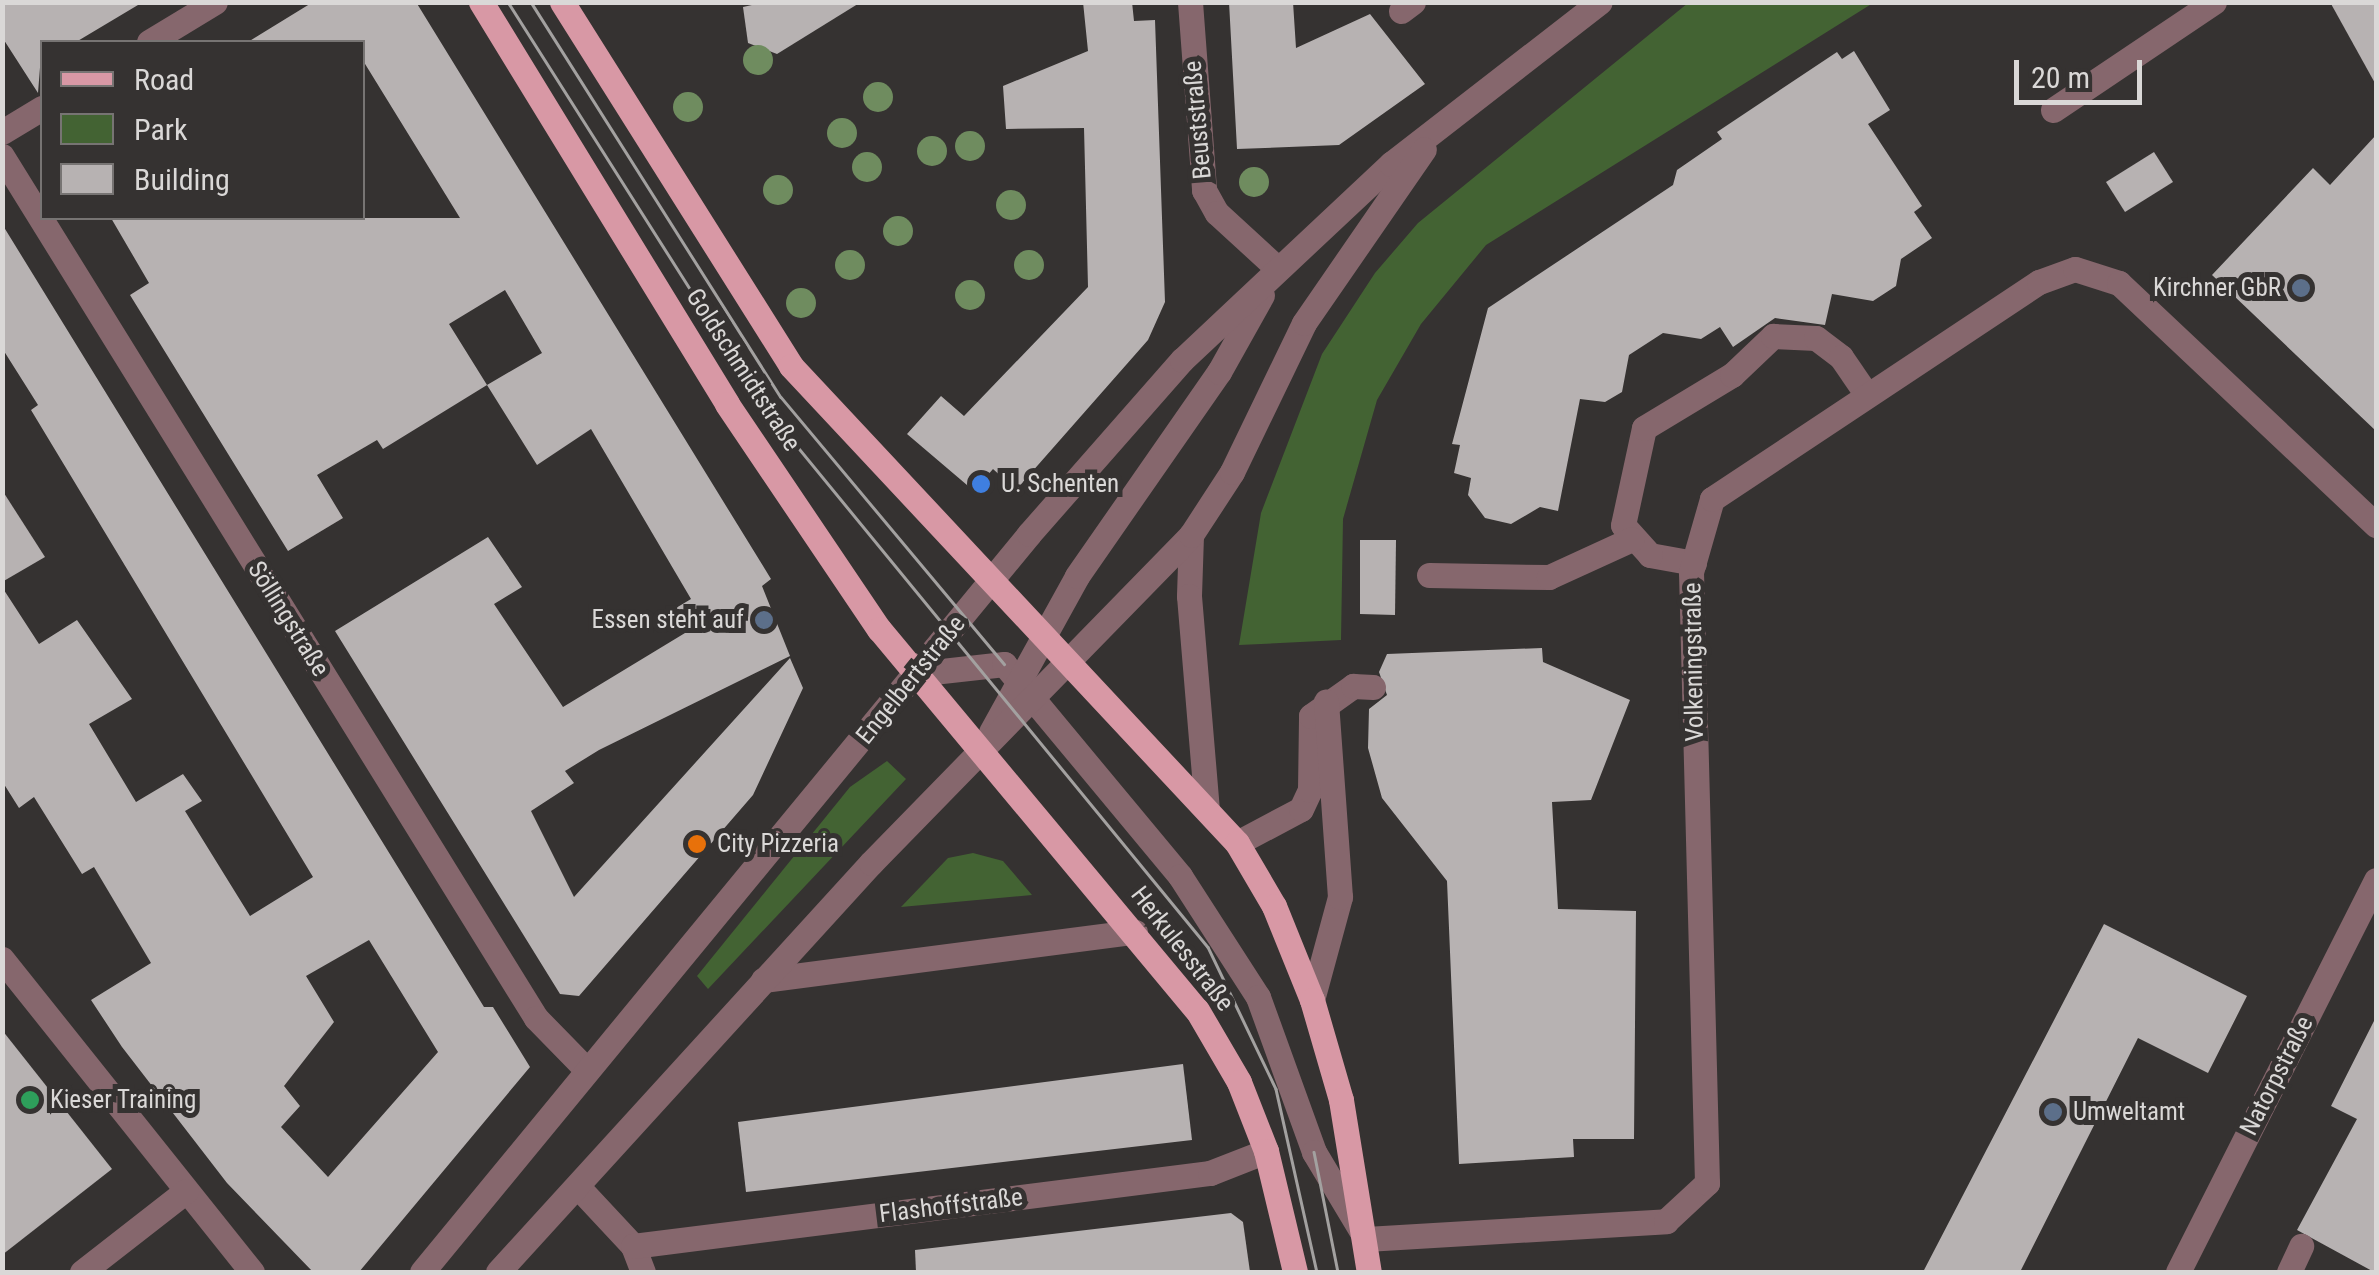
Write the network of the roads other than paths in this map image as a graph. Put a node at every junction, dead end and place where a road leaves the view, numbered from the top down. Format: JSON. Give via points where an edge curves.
{"nodes":[{"id":1,"x":215,"y":2,"type":"edge"},
{"id":2,"x":481,"y":2,"type":"edge"},
{"id":3,"x":562,"y":2,"type":"edge"},
{"id":4,"x":1190,"y":2,"type":"edge"},
{"id":5,"x":1600,"y":2,"type":"edge"},
{"id":6,"x":2214,"y":2,"type":"edge"},
{"id":7,"x":152,"y":40,"type":"edge"},
{"id":8,"x":40,"y":109,"type":"edge"},
{"id":9,"x":2053,"y":110,"type":"dead end"},
{"id":10,"x":1440,"y":126,"type":"junction"},
{"id":11,"x":2,"y":132,"type":"edge"},
{"id":12,"x":2,"y":156,"type":"edge"},
{"id":13,"x":40,"y":217,"type":"edge"},
{"id":14,"x":42,"y":220,"type":"edge"},
{"id":15,"x":1276,"y":268,"type":"junction"},
{"id":16,"x":1867,"y":396,"type":"junction"},
{"id":17,"x":2376,"y":524,"type":"edge"},
{"id":18,"x":1192,"y":535,"type":"junction"},
{"id":19,"x":1632,"y":539,"type":"junction"},
{"id":20,"x":1694,"y":564,"type":"junction"},
{"id":21,"x":1429,"y":575,"type":"dead end"},
{"id":22,"x":992,"y":578,"type":"junction"},
{"id":23,"x":1042,"y":635,"type":"junction"},
{"id":24,"x":1070,"y":664,"type":"junction"},
{"id":25,"x":915,"y":674,"type":"junction"},
{"id":26,"x":1017,"y":678,"type":"junction"},
{"id":27,"x":1373,"y":687,"type":"dead end"},
{"id":28,"x":1034,"y":698,"type":"junction"},
{"id":29,"x":1326,"y":701,"type":"junction"},
{"id":30,"x":979,"y":754,"type":"junction"},
{"id":31,"x":1207,"y":808,"type":"junction"},
{"id":32,"x":1237,"y":843,"type":"junction"},
{"id":33,"x":2376,"y":880,"type":"edge"},
{"id":34,"x":1135,"y":932,"type":"junction"},
{"id":35,"x":2,"y":959,"type":"edge"},
{"id":36,"x":763,"y":980,"type":"junction"},
{"id":37,"x":1312,"y":1000,"type":"junction"},
{"id":38,"x":587,"y":1070,"type":"junction"},
{"id":39,"x":1266,"y":1152,"type":"junction"},
{"id":40,"x":578,"y":1188,"type":"junction"},
{"id":41,"x":186,"y":1192,"type":"junction"},
{"id":42,"x":1366,"y":1240,"type":"junction"},
{"id":43,"x":633,"y":1246,"type":"junction"},
{"id":44,"x":2301,"y":1246,"type":"dead end"},
{"id":45,"x":82,"y":1272,"type":"edge"},
{"id":46,"x":252,"y":1272,"type":"edge"},
{"id":47,"x":422,"y":1272,"type":"edge"},
{"id":48,"x":498,"y":1272,"type":"edge"},
{"id":49,"x":643,"y":1272,"type":"edge"},
{"id":50,"x":1295,"y":1272,"type":"edge"},
{"id":51,"x":1369,"y":1272,"type":"edge"},
{"id":52,"x":2178,"y":1272,"type":"edge"},
{"id":53,"x":2289,"y":1272,"type":"edge"}],
"edges":[{"from":1,"to":7,"type":"street"},
{"from":2,"to":25,"type":"main road","name":"Goldschmidtstraße","via":[[727,404]]},
{"from":3,"to":22,"type":"main road","name":"Goldschmidtstraße","via":[[791,366]]},
{"from":4,"to":15,"type":"street","name":"Beuststraße","via":[[1204,190],[1217,213]]},
{"from":5,"to":10,"type":"street","name":"Engelbertstraße"},
{"from":6,"to":9,"type":"street"},
{"from":8,"to":11,"type":"street"},
{"from":10,"to":15,"type":"street","name":"Engelbertstraße"},
{"from":10,"to":18,"type":"street","name":"Engelbertstraße","via":[[1304,323],[1232,472]]},
{"from":12,"to":13,"type":"street","name":"Söllingstraße"},
{"from":14,"to":38,"type":"street","name":"Söllingstraße","via":[[536,1018]]},
{"from":15,"to":22,"type":"street","name":"Engelbertstraße","via":[[1182,360]]},
{"from":15,"to":23,"type":"street","via":[[1219,372]]},
{"from":16,"to":17,"type":"street","name":"Volkeningstraße","via":[[2039,282],[2076,268],[2103,273]]},
{"from":16,"to":19,"type":"street","via":[[1841,356],[1816,338],[1774,336],[1732,375],[1644,428],[1623,525]]},
{"from":16,"to":20,"type":"street","name":"Volkeningstraße","via":[[1712,500]]},
{"from":18,"to":24,"type":"street","name":"Engelbertstraße"},
{"from":18,"to":31,"type":"street"},
{"from":19,"to":20,"type":"street","via":[[1650,555]]},
{"from":19,"to":21,"type":"street","via":[[1549,576]]},
{"from":20,"to":42,"type":"street","name":"Volkeningstraße","via":[[1707,1182],[1666,1221]]},
{"from":22,"to":23,"type":"main road","name":"Goldschmidtstraße"},
{"from":22,"to":25,"type":"street","name":"Engelbertstraße"},
{"from":23,"to":24,"type":"main road","name":"Goldschmidtstraße"},
{"from":23,"to":26,"type":"street"},
{"from":24,"to":28,"type":"street","name":"Engelbertstraße"},
{"from":24,"to":31,"type":"main road"},
{"from":25,"to":26,"type":"street","via":[[1004,664]]},
{"from":25,"to":30,"type":"main road","name":"Goldschmidtstraße"},
{"from":25,"to":38,"type":"street","name":"Engelbertstraße"},
{"from":26,"to":28,"type":"street"},
{"from":26,"to":30,"type":"street"},
{"from":27,"to":29,"type":"street","via":[[1353,686]]},
{"from":28,"to":30,"type":"street","name":"Engelbertstraße"},
{"from":28,"to":42,"type":"street","via":[[1218,924],[1258,997],[1314,1152]]},
{"from":29,"to":32,"type":"street","via":[[1311,716],[1310,790],[1301,809]]},
{"from":29,"to":37,"type":"street","via":[[1340,897]]},
{"from":30,"to":34,"type":"main road","name":"Herkulesstraße"},
{"from":30,"to":36,"type":"street","name":"Engelbertstraße"},
{"from":31,"to":32,"type":"main road"},
{"from":32,"to":37,"type":"main road","via":[[1274,906]]},
{"from":33,"to":52,"type":"street","name":"Natorpstraße"},
{"from":34,"to":36,"type":"street"},
{"from":34,"to":39,"type":"main road","name":"Herkulesstraße","via":[[1196,1010],[1239,1082]]},
{"from":35,"to":41,"type":"street"},
{"from":36,"to":40,"type":"street","name":"Engelbertstraße"},
{"from":37,"to":42,"type":"main road"},
{"from":38,"to":47,"type":"street","name":"Engelbertstraße"},
{"from":39,"to":43,"type":"street","name":"Flashoffstraße","via":[[1210,1173]]},
{"from":39,"to":50,"type":"main road","name":"Herkulesstraße"},
{"from":40,"to":43,"type":"street"},
{"from":40,"to":48,"type":"street","name":"Engelbertstraße"},
{"from":41,"to":45,"type":"street"},
{"from":41,"to":46,"type":"street"},
{"from":42,"to":51,"type":"main road"},
{"from":43,"to":49,"type":"street"},
{"from":44,"to":53,"type":"street"}]}
